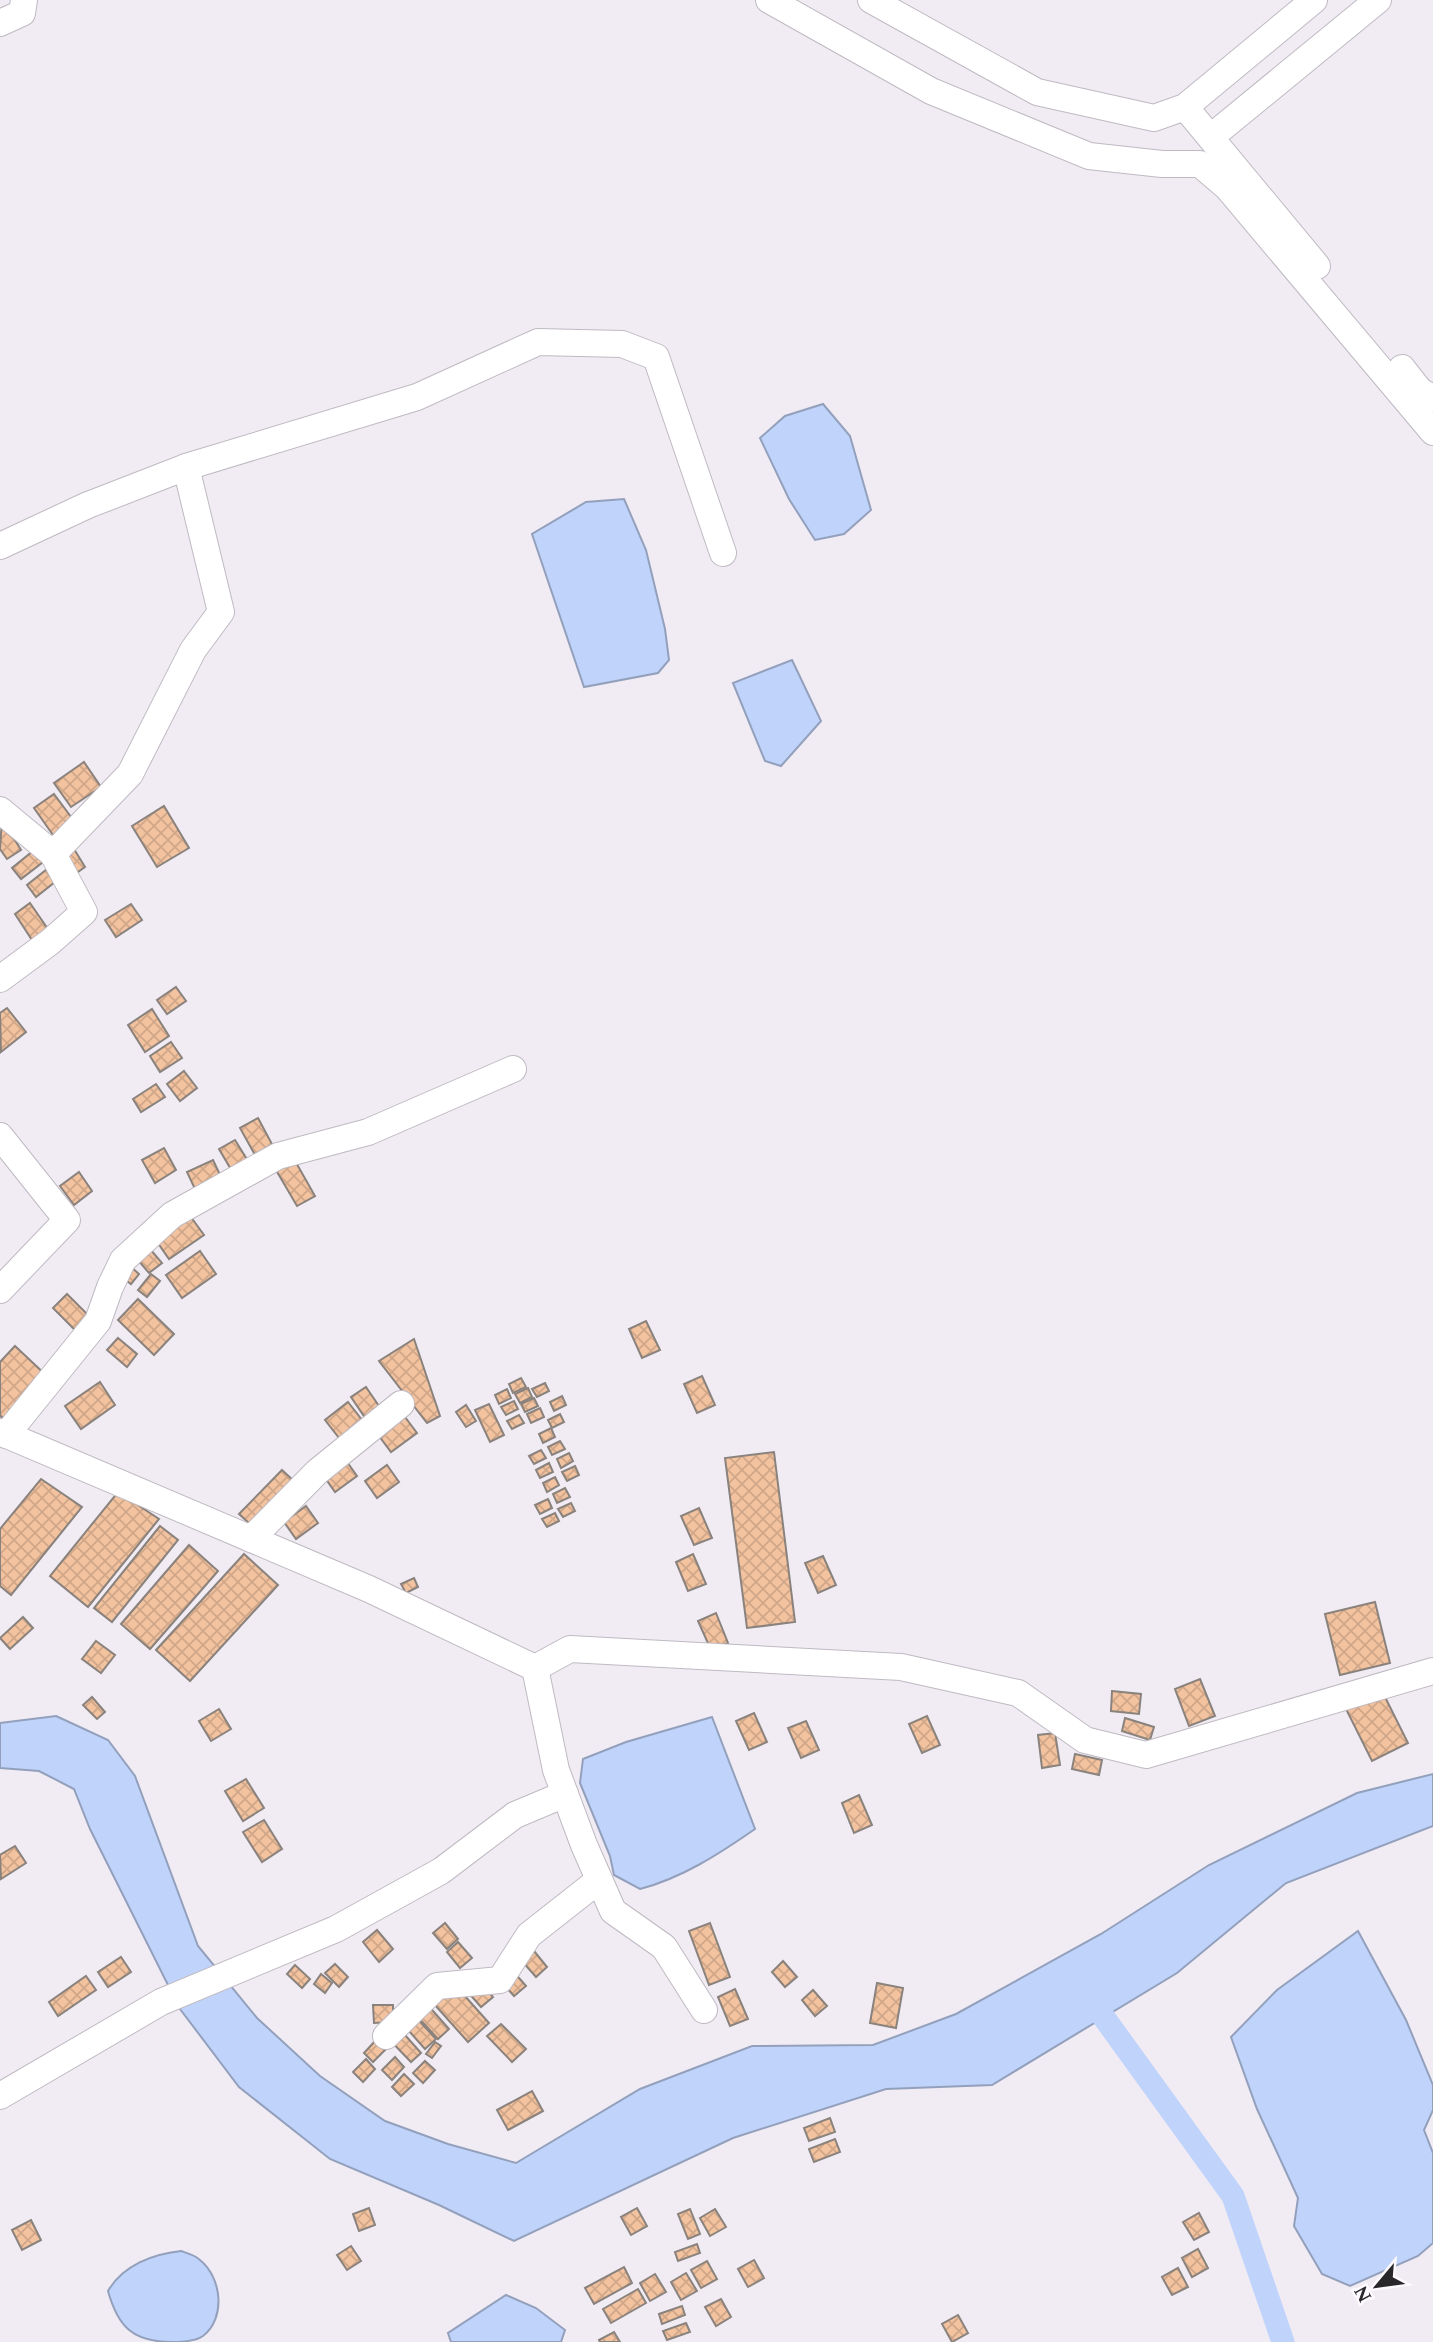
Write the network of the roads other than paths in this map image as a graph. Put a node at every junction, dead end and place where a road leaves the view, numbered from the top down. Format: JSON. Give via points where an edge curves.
{"nodes":[{"id":1,"x":24,"y":0,"type":"edge"},
{"id":2,"x":871,"y":0,"type":"edge"},
{"id":3,"x":1314,"y":0,"type":"edge"},
{"id":4,"x":1378,"y":0,"type":"edge"},
{"id":5,"x":766,"y":1,"type":"edge"},
{"id":6,"x":0,"y":23,"type":"edge"},
{"id":7,"x":1185,"y":107,"type":"junction"},
{"id":8,"x":1211,"y":137,"type":"junction"},
{"id":9,"x":1433,"y":398,"type":"edge"},
{"id":10,"x":1433,"y":432,"type":"edge"},
{"id":11,"x":186,"y":467,"type":"junction"},
{"id":12,"x":0,"y":546,"type":"edge"},
{"id":13,"x":723,"y":553,"type":"dead end"},
{"id":14,"x":0,"y":810,"type":"edge"},
{"id":15,"x":53,"y":854,"type":"junction"},
{"id":16,"x":0,"y":979,"type":"edge"},
{"id":17,"x":513,"y":1069,"type":"dead end"},
{"id":18,"x":0,"y":1136,"type":"edge"},
{"id":19,"x":0,"y":1290,"type":"edge"},
{"id":20,"x":401,"y":1404,"type":"dead end"},
{"id":21,"x":3,"y":1433,"type":"edge"},
{"id":22,"x":251,"y":1539,"type":"junction"},
{"id":23,"x":535,"y":1668,"type":"junction"},
{"id":24,"x":1433,"y":1671,"type":"edge"},
{"id":25,"x":565,"y":1794,"type":"junction"},
{"id":26,"x":599,"y":1880,"type":"junction"},
{"id":27,"x":704,"y":2010,"type":"dead end"},
{"id":28,"x":386,"y":2036,"type":"dead end"},
{"id":29,"x":0,"y":2096,"type":"edge"}],
"edges":[{"from":1,"to":6,"type":"street","via":[[22,13]]},
{"from":2,"to":7,"type":"street","via":[[1037,92],[1154,118]]},
{"from":3,"to":7,"type":"street"},
{"from":4,"to":8,"type":"street"},
{"from":5,"to":10,"type":"street","via":[[931,91],[1090,156],[1200,164],[1227,187]]},
{"from":7,"to":8,"type":"street"},
{"from":8,"to":9,"type":"street","via":[[1420,391]]},
{"from":11,"to":12,"type":"street"},
{"from":11,"to":13,"type":"street","via":[[417,397],[538,342],[622,344],[656,358]]},
{"from":11,"to":15,"type":"street","via":[[221,612],[193,650],[130,774]]},
{"from":14,"to":15,"type":"street"},
{"from":15,"to":16,"type":"street","via":[[84,912]]},
{"from":17,"to":21,"type":"street","via":[[368,1132],[278,1156],[172,1215],[123,1260],[98,1321]]},
{"from":18,"to":19,"type":"street","via":[[67,1220]]},
{"from":20,"to":22,"type":"street","via":[[317,1472]]},
{"from":21,"to":22,"type":"street"},
{"from":22,"to":23,"type":"street"},
{"from":23,"to":24,"type":"street","via":[[570,1649],[901,1667],[1018,1693],[1085,1740],[1146,1755]]},
{"from":23,"to":25,"type":"street"},
{"from":25,"to":26,"type":"street"},
{"from":25,"to":29,"type":"street","via":[[515,1815],[441,1871],[336,1929],[161,2002]]},
{"from":26,"to":27,"type":"street","via":[[613,1911],[664,1947]]},
{"from":26,"to":28,"type":"street","via":[[529,1935],[500,1980],[437,1986]]}]}
